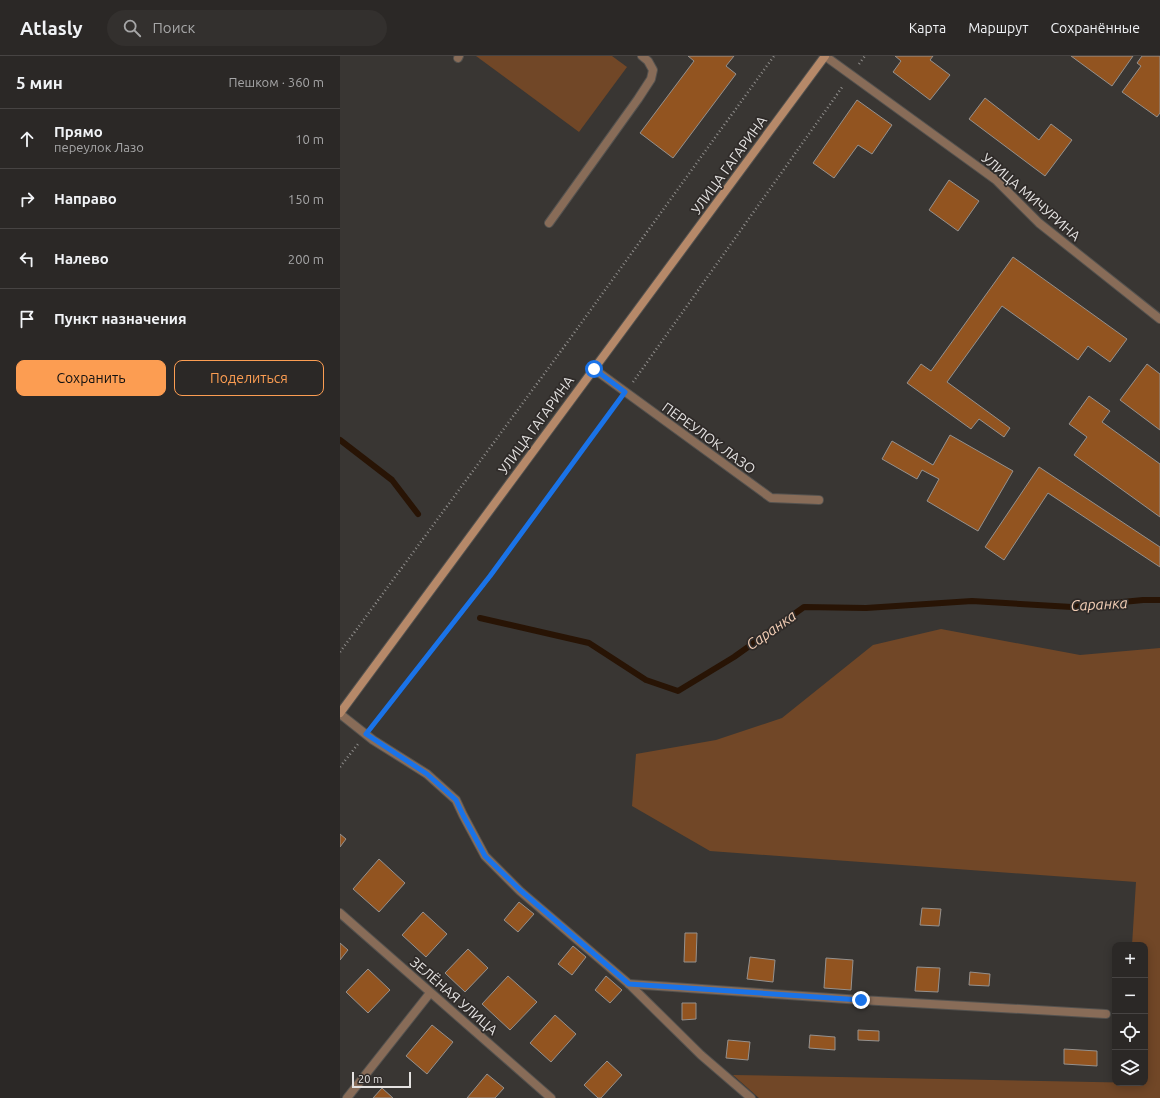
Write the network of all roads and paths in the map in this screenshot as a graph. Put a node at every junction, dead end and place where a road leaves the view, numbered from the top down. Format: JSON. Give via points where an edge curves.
{"nodes":[{"id":1,"x":642,"y":56,"type":"edge"},
{"id":2,"x":774,"y":56,"type":"edge"},
{"id":3,"x":825,"y":56,"type":"edge"},
{"id":4,"x":865,"y":56,"type":"edge"},
{"id":5,"x":851,"y":75,"type":"junction"},
{"id":6,"x":549,"y":223,"type":"dead end"},
{"id":7,"x":1160,"y":320,"type":"edge"},
{"id":8,"x":594,"y":369,"type":"junction"},
{"id":9,"x":625,"y":392,"type":"junction"},
{"id":10,"x":819,"y":500,"type":"dead end"},
{"id":11,"x":340,"y":652,"type":"edge"},
{"id":12,"x":340,"y":714,"type":"edge"},
{"id":13,"x":366,"y":734,"type":"junction"},
{"id":14,"x":340,"y":767,"type":"edge"},
{"id":15,"x":340,"y":913,"type":"edge"},
{"id":16,"x":629,"y":984,"type":"junction"},
{"id":17,"x":430,"y":993,"type":"junction"},
{"id":18,"x":1106,"y":1014,"type":"dead end"},
{"id":19,"x":347,"y":1098,"type":"edge"},
{"id":20,"x":551,"y":1098,"type":"edge"},
{"id":21,"x":751,"y":1098,"type":"edge"}],
"edges":[{"from":1,"to":6,"type":"street","via":[[653,70],[651,78]]},
{"from":2,"to":11,"type":"path"},
{"from":3,"to":5,"type":"street","name":"УЛИЦА МИЧУРИНА"},
{"from":3,"to":8,"type":"main road","name":"УЛИЦА ГАГАРИНА"},
{"from":4,"to":5,"type":"path"},
{"from":5,"to":7,"type":"street","name":"УЛИЦА МИЧУРИНА","via":[[996,180],[1039,223]]},
{"from":5,"to":9,"type":"path"},
{"from":8,"to":9,"type":"street","name":"ПЕРЕУЛОК ЛАЗО"},
{"from":8,"to":12,"type":"main road","name":"УЛИЦА ГАГАРИНА"},
{"from":9,"to":10,"type":"street","name":"ПЕРЕУЛОК ЛАЗО","via":[[771,498]]},
{"from":9,"to":13,"type":"path","via":[[490,576]]},
{"from":12,"to":13,"type":"street"},
{"from":13,"to":14,"type":"path"},
{"from":13,"to":16,"type":"street","via":[[427,774],[456,800],[485,856],[520,890]]},
{"from":15,"to":17,"type":"street","name":"ЗЕЛЁНАЯ УЛИЦА"},
{"from":16,"to":18,"type":"street"},
{"from":16,"to":21,"type":"street","via":[[701,1055]]},
{"from":17,"to":19,"type":"street"},
{"from":17,"to":20,"type":"street","name":"ЗЕЛЁНАЯ УЛИЦА"}]}
